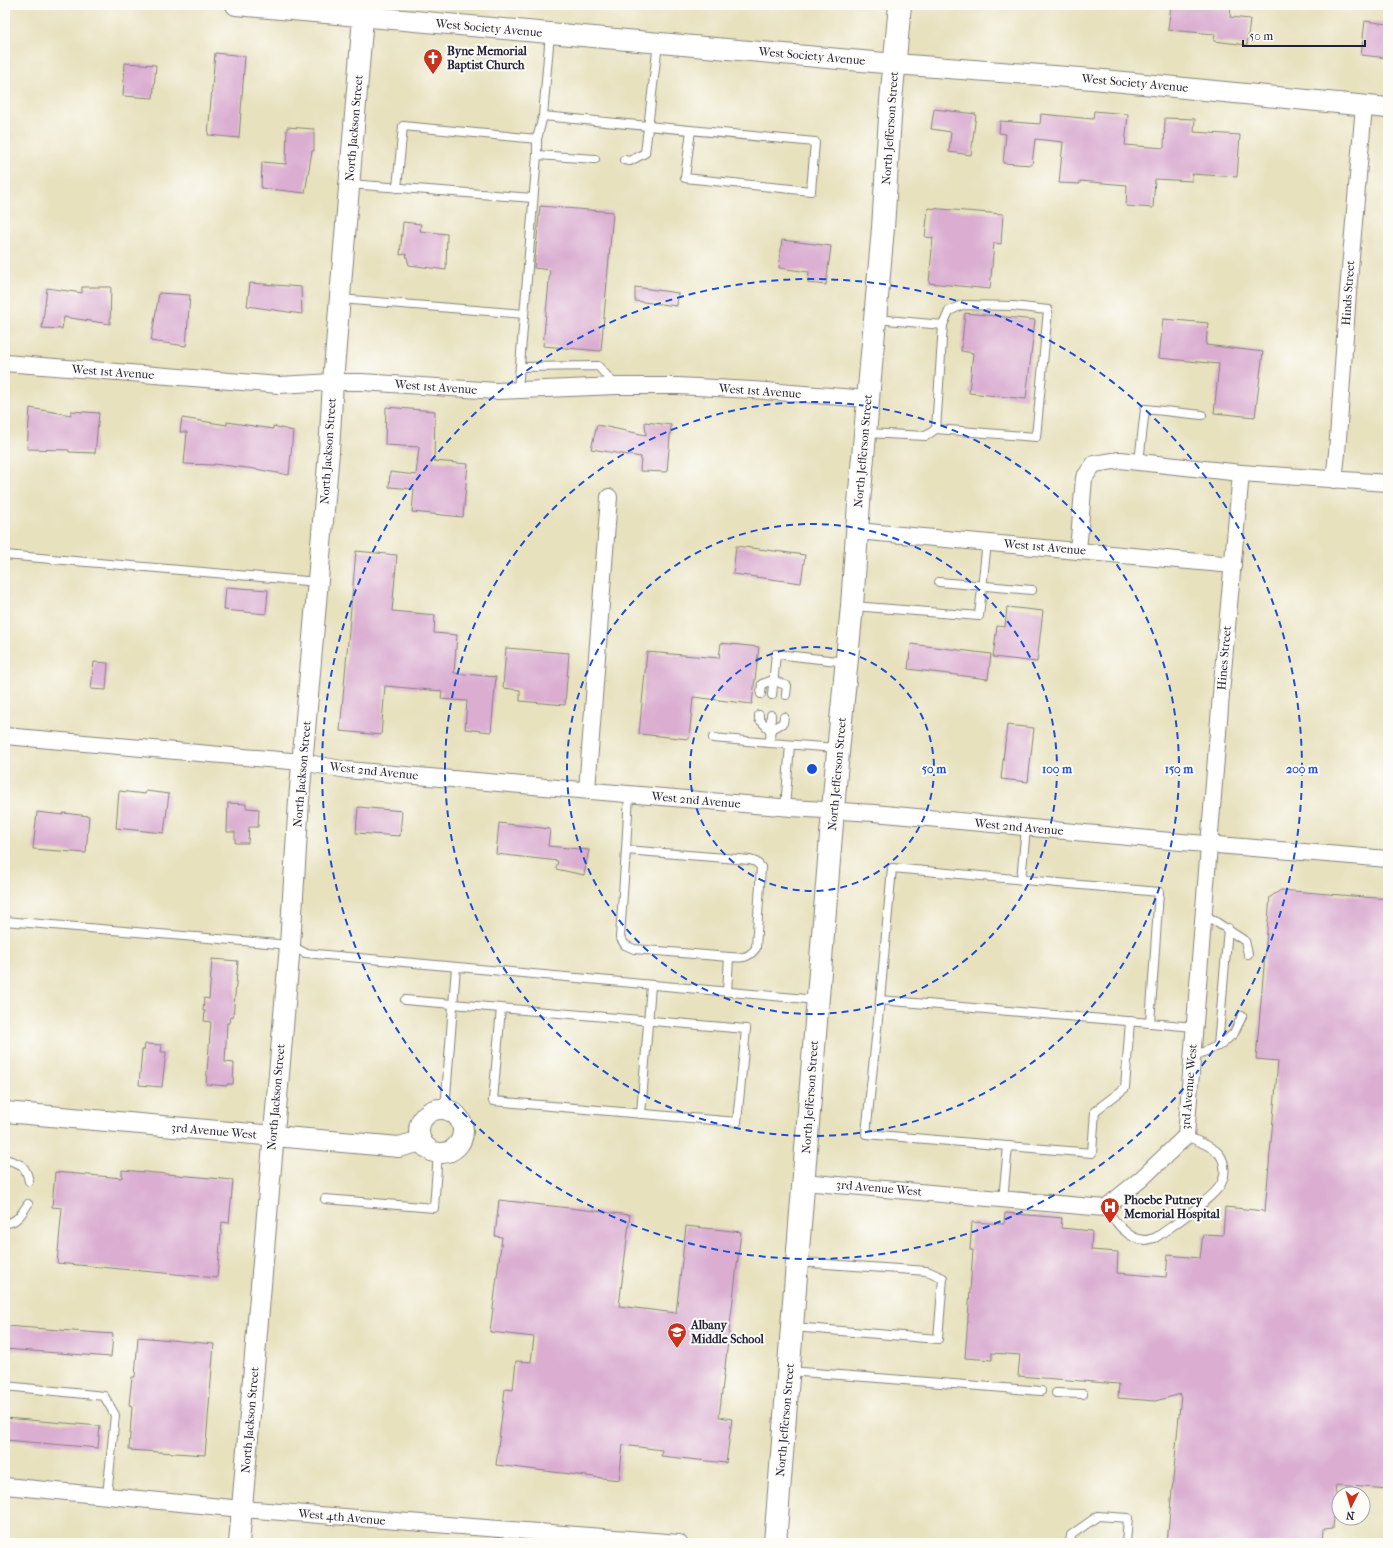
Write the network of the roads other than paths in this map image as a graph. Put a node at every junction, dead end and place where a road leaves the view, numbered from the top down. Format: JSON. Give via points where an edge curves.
{"nodes":[{"id":1,"x":236,"y":5,"type":"edge"},
{"id":2,"x":900,"y":5,"type":"edge"},
{"id":3,"x":363,"y":10,"type":"edge"},
{"id":4,"x":550,"y":33,"type":"junction"},
{"id":5,"x":658,"y":42,"type":"junction"},
{"id":6,"x":895,"y":64,"type":"junction"},
{"id":7,"x":1364,"y":106,"type":"junction"},
{"id":8,"x":1388,"y":108,"type":"edge"},
{"id":9,"x":544,"y":116,"type":"junction"},
{"id":10,"x":648,"y":125,"type":"junction"},
{"id":11,"x":690,"y":130,"type":"junction"},
{"id":12,"x":537,"y":138,"type":"junction"},
{"id":13,"x":538,"y":155,"type":"junction"},
{"id":14,"x":594,"y":159,"type":"dead end"},
{"id":15,"x":624,"y":160,"type":"dead end"},
{"id":16,"x":349,"y":184,"type":"junction"},
{"id":17,"x":397,"y":188,"type":"junction"},
{"id":18,"x":533,"y":198,"type":"junction"},
{"id":19,"x":340,"y":299,"type":"junction"},
{"id":20,"x":524,"y":314,"type":"junction"},
{"id":21,"x":874,"y":319,"type":"junction"},
{"id":22,"x":943,"y":325,"type":"junction"},
{"id":23,"x":5,"y":363,"type":"edge"},
{"id":24,"x":521,"y":367,"type":"junction"},
{"id":25,"x":333,"y":382,"type":"junction"},
{"id":26,"x":617,"y":386,"type":"junction"},
{"id":27,"x":518,"y":390,"type":"junction"},
{"id":28,"x":868,"y":399,"type":"junction"},
{"id":29,"x":1202,"y":415,"type":"dead end"},
{"id":30,"x":936,"y":429,"type":"junction"},
{"id":31,"x":865,"y":433,"type":"junction"},
{"id":32,"x":1139,"y":462,"type":"junction"},
{"id":33,"x":1241,"y":473,"type":"junction"},
{"id":34,"x":1334,"y":480,"type":"junction"},
{"id":35,"x":1388,"y":484,"type":"edge"},
{"id":36,"x":609,"y":498,"type":"dead end"},
{"id":37,"x":857,"y":531,"type":"junction"},
{"id":38,"x":987,"y":542,"type":"junction"},
{"id":39,"x":1078,"y":550,"type":"junction"},
{"id":40,"x":5,"y":555,"type":"edge"},
{"id":41,"x":1233,"y":565,"type":"junction"},
{"id":42,"x":318,"y":582,"type":"junction"},
{"id":43,"x":939,"y":582,"type":"dead end"},
{"id":44,"x":982,"y":586,"type":"junction"},
{"id":45,"x":1032,"y":590,"type":"dead end"},
{"id":46,"x":852,"y":606,"type":"junction"},
{"id":47,"x":847,"y":662,"type":"junction"},
{"id":48,"x":773,"y":680,"type":"junction"},
{"id":49,"x":761,"y":694,"type":"dead end"},
{"id":50,"x":772,"y":695,"type":"dead end"},
{"id":51,"x":786,"y":695,"type":"dead end"},
{"id":52,"x":759,"y":715,"type":"dead end"},
{"id":53,"x":771,"y":716,"type":"dead end"},
{"id":54,"x":784,"y":717,"type":"dead end"},
{"id":55,"x":770,"y":730,"type":"junction"},
{"id":56,"x":5,"y":736,"type":"edge"},
{"id":57,"x":713,"y":738,"type":"dead end"},
{"id":58,"x":770,"y":743,"type":"junction"},
{"id":59,"x":790,"y":745,"type":"junction"},
{"id":60,"x":839,"y":748,"type":"junction"},
{"id":61,"x":302,"y":762,"type":"junction"},
{"id":62,"x":587,"y":790,"type":"junction"},
{"id":63,"x":629,"y":794,"type":"junction"},
{"id":64,"x":785,"y":808,"type":"junction"},
{"id":65,"x":834,"y":811,"type":"junction"},
{"id":66,"x":1026,"y":828,"type":"junction"},
{"id":67,"x":1209,"y":844,"type":"junction"},
{"id":68,"x":626,"y":850,"type":"junction"},
{"id":69,"x":1388,"y":859,"type":"edge"},
{"id":70,"x":1021,"y":880,"type":"junction"},
{"id":71,"x":1204,"y":914,"type":"junction"},
{"id":72,"x":5,"y":921,"type":"edge"},
{"id":73,"x":1228,"y":928,"type":"junction"},
{"id":74,"x":290,"y":945,"type":"junction"},
{"id":75,"x":1248,"y":954,"type":"dead end"},
{"id":76,"x":729,"y":957,"type":"junction"},
{"id":77,"x":456,"y":967,"type":"junction"},
{"id":78,"x":651,"y":985,"type":"junction"},
{"id":79,"x":727,"y":992,"type":"junction"},
{"id":80,"x":405,"y":1000,"type":"dead end"},
{"id":81,"x":817,"y":1000,"type":"junction"},
{"id":82,"x":880,"y":1000,"type":"junction"},
{"id":83,"x":453,"y":1004,"type":"junction"},
{"id":84,"x":501,"y":1008,"type":"junction"},
{"id":85,"x":1242,"y":1016,"type":"dead end"},
{"id":86,"x":648,"y":1020,"type":"junction"},
{"id":87,"x":1130,"y":1021,"type":"junction"},
{"id":88,"x":1150,"y":1023,"type":"junction"},
{"id":89,"x":1194,"y":1027,"type":"junction"},
{"id":90,"x":1218,"y":1046,"type":"junction"},
{"id":91,"x":1192,"y":1058,"type":"junction"},
{"id":92,"x":445,"y":1109,"type":"junction"},
{"id":93,"x":5,"y":1112,"type":"edge"},
{"id":94,"x":641,"y":1114,"type":"junction"},
{"id":95,"x":273,"y":1136,"type":"junction"},
{"id":96,"x":1186,"y":1136,"type":"junction"},
{"id":97,"x":421,"y":1141,"type":"junction"},
{"id":98,"x":1008,"y":1146,"type":"junction"},
{"id":99,"x":438,"y":1153,"type":"junction"},
{"id":100,"x":5,"y":1159,"type":"edge"},
{"id":101,"x":30,"y":1181,"type":"dead end"},
{"id":102,"x":803,"y":1182,"type":"junction"},
{"id":103,"x":325,"y":1199,"type":"dead end"},
{"id":104,"x":1003,"y":1200,"type":"junction"},
{"id":105,"x":28,"y":1204,"type":"dead end"},
{"id":106,"x":1105,"y":1208,"type":"junction"},
{"id":107,"x":5,"y":1223,"type":"edge"},
{"id":108,"x":797,"y":1262,"type":"junction"},
{"id":109,"x":792,"y":1327,"type":"junction"},
{"id":110,"x":789,"y":1370,"type":"junction"},
{"id":111,"x":5,"y":1386,"type":"edge"},
{"id":112,"x":1041,"y":1392,"type":"dead end"},
{"id":113,"x":1056,"y":1392,"type":"dead end"},
{"id":114,"x":1083,"y":1394,"type":"dead end"},
{"id":115,"x":5,"y":1486,"type":"edge"},
{"id":116,"x":107,"y":1496,"type":"junction"},
{"id":117,"x":242,"y":1509,"type":"junction"},
{"id":118,"x":560,"y":1539,"type":"edge"},
{"id":119,"x":240,"y":1543,"type":"edge"},
{"id":120,"x":679,"y":1543,"type":"edge"},
{"id":121,"x":775,"y":1543,"type":"edge"},
{"id":122,"x":1070,"y":1543,"type":"edge"},
{"id":123,"x":1126,"y":1543,"type":"edge"}],
"edges":[{"from":1,"to":3,"type":"street","name":"West Society Avenue"},
{"from":2,"to":6,"type":"main road","name":"North Jefferson Street"},
{"from":3,"to":4,"type":"street","name":"West Society Avenue"},
{"from":3,"to":16,"type":"street","name":"North Jackson Street"},
{"from":4,"to":5,"type":"street","name":"West Society Avenue"},
{"from":4,"to":9,"type":"lane"},
{"from":5,"to":6,"type":"street","name":"West Society Avenue"},
{"from":5,"to":10,"type":"lane"},
{"from":6,"to":7,"type":"street","name":"West Society Avenue","via":[[1093,79]]},
{"from":6,"to":21,"type":"main road","name":"North Jefferson Street"},
{"from":7,"to":8,"type":"street","name":"West Society Avenue"},
{"from":7,"to":34,"type":"street","name":"Hinds Street"},
{"from":9,"to":10,"type":"lane"},
{"from":9,"to":12,"type":"lane"},
{"from":10,"to":11,"type":"lane"},
{"from":10,"to":15,"type":"lane","via":[[644,153],[630,161]]},
{"from":11,"to":11,"type":"lane","via":[[815,142],[810,191],[685,178]]},
{"from":12,"to":13,"type":"lane"},
{"from":12,"to":17,"type":"lane","via":[[403,126]]},
{"from":13,"to":14,"type":"lane"},
{"from":13,"to":18,"type":"lane"},
{"from":16,"to":17,"type":"lane"},
{"from":16,"to":19,"type":"street","name":"North Jackson Street"},
{"from":17,"to":18,"type":"lane"},
{"from":18,"to":20,"type":"lane"},
{"from":19,"to":20,"type":"lane"},
{"from":19,"to":25,"type":"street","name":"North Jackson Street"},
{"from":20,"to":24,"type":"lane"},
{"from":21,"to":22,"type":"lane"},
{"from":21,"to":28,"type":"main road","name":"North Jefferson Street"},
{"from":22,"to":30,"type":"lane"},
{"from":22,"to":30,"type":"lane","via":[[949,311],[962,305],[1048,310],[1036,437]]},
{"from":23,"to":25,"type":"street","name":"West 1st Avenue","via":[[279,385]]},
{"from":24,"to":26,"type":"lane","via":[[598,366]]},
{"from":24,"to":27,"type":"lane"},
{"from":25,"to":27,"type":"street","name":"West 1st Avenue"},
{"from":25,"to":42,"type":"street","name":"North Jackson Street"},
{"from":26,"to":27,"type":"street","name":"West 1st Avenue"},
{"from":26,"to":28,"type":"street","name":"West 1st Avenue","via":[[678,386]]},
{"from":28,"to":31,"type":"main road","name":"North Jefferson Street"},
{"from":29,"to":32,"type":"lane","via":[[1145,410]]},
{"from":30,"to":31,"type":"lane","via":[[926,436]]},
{"from":31,"to":37,"type":"main road","name":"North Jefferson Street"},
{"from":32,"to":33,"type":"street"},
{"from":32,"to":39,"type":"street","via":[[1120,460],[1094,464],[1084,478]]},
{"from":33,"to":34,"type":"street"},
{"from":33,"to":41,"type":"street","name":"Hines Street"},
{"from":34,"to":35,"type":"street"},
{"from":36,"to":62,"type":"street"},
{"from":37,"to":38,"type":"street","name":"West 1st Avenue"},
{"from":37,"to":46,"type":"main road","name":"North Jefferson Street"},
{"from":38,"to":39,"type":"street","name":"West 1st Avenue"},
{"from":38,"to":44,"type":"lane"},
{"from":39,"to":41,"type":"street","name":"West 1st Avenue"},
{"from":40,"to":42,"type":"lane"},
{"from":41,"to":67,"type":"street","name":"Hines Street"},
{"from":42,"to":61,"type":"street","name":"North Jackson Street"},
{"from":43,"to":44,"type":"lane"},
{"from":44,"to":45,"type":"lane"},
{"from":44,"to":46,"type":"lane","via":[[979,616]]},
{"from":46,"to":47,"type":"main road","name":"North Jefferson Street"},
{"from":47,"to":48,"type":"lane","via":[[776,654]]},
{"from":47,"to":60,"type":"main road","name":"North Jefferson Street"},
{"from":48,"to":49,"type":"lane","via":[[762,684]]},
{"from":48,"to":50,"type":"lane"},
{"from":48,"to":51,"type":"lane","via":[[786,686]]},
{"from":52,"to":55,"type":"lane","via":[[759,719]]},
{"from":53,"to":55,"type":"lane"},
{"from":54,"to":55,"type":"lane","via":[[783,723]]},
{"from":55,"to":58,"type":"lane"},
{"from":56,"to":61,"type":"street","name":"West 2nd Avenue"},
{"from":57,"to":58,"type":"lane"},
{"from":58,"to":59,"type":"lane"},
{"from":59,"to":60,"type":"lane"},
{"from":59,"to":64,"type":"lane"},
{"from":60,"to":65,"type":"main road","name":"North Jefferson Street"},
{"from":61,"to":62,"type":"street","name":"West 2nd Avenue","via":[[347,770]]},
{"from":61,"to":74,"type":"street","name":"North Jackson Street"},
{"from":62,"to":63,"type":"street","name":"West 2nd Avenue"},
{"from":63,"to":64,"type":"street","name":"West 2nd Avenue"},
{"from":63,"to":68,"type":"lane"},
{"from":64,"to":65,"type":"street","name":"West 2nd Avenue"},
{"from":65,"to":66,"type":"street","name":"West 2nd Avenue"},
{"from":65,"to":81,"type":"main road","name":"North Jefferson Street"},
{"from":66,"to":67,"type":"street","name":"West 2nd Avenue"},
{"from":66,"to":70,"type":"lane"},
{"from":67,"to":69,"type":"street","name":"West 2nd Avenue"},
{"from":67,"to":71,"type":"street","name":"3rd Avenue West"},
{"from":68,"to":76,"type":"lane","via":[[620,937],[625,945],[634,949]]},
{"from":68,"to":76,"type":"lane","via":[[750,860],[761,867],[756,948],[745,958]]},
{"from":70,"to":82,"type":"lane","via":[[892,868]]},
{"from":70,"to":88,"type":"lane","via":[[1159,892]]},
{"from":71,"to":73,"type":"lane"},
{"from":71,"to":89,"type":"street","name":"3rd Avenue West"},
{"from":72,"to":74,"type":"lane"},
{"from":73,"to":75,"type":"lane","via":[[1245,941]]},
{"from":73,"to":90,"type":"lane"},
{"from":74,"to":77,"type":"lane","via":[[305,953]]},
{"from":74,"to":95,"type":"street","name":"North Jackson Street"},
{"from":76,"to":79,"type":"lane"},
{"from":77,"to":78,"type":"lane"},
{"from":77,"to":83,"type":"lane"},
{"from":78,"to":79,"type":"lane"},
{"from":78,"to":86,"type":"lane"},
{"from":79,"to":81,"type":"lane"},
{"from":80,"to":83,"type":"lane"},
{"from":81,"to":102,"type":"main road","name":"North Jefferson Street"},
{"from":82,"to":87,"type":"lane"},
{"from":82,"to":98,"type":"lane","via":[[866,1134]]},
{"from":83,"to":84,"type":"lane"},
{"from":83,"to":92,"type":"lane"},
{"from":84,"to":86,"type":"lane"},
{"from":84,"to":94,"type":"lane","via":[[492,1101]]},
{"from":85,"to":90,"type":"lane","via":[[1234,1033]]},
{"from":86,"to":94,"type":"lane"},
{"from":86,"to":94,"type":"lane","via":[[746,1029],[737,1122]]},
{"from":87,"to":88,"type":"lane"},
{"from":87,"to":98,"type":"lane","via":[[1125,1088],[1095,1111],[1092,1153]]},
{"from":88,"to":89,"type":"lane"},
{"from":89,"to":91,"type":"street","name":"3rd Avenue West"},
{"from":90,"to":91,"type":"lane"},
{"from":91,"to":96,"type":"street","name":"3rd Avenue West"},
{"from":92,"to":97,"type":"street","via":[[431,1111],[425,1115],[419,1127]]},
{"from":92,"to":99,"type":"street","via":[[458,1116],[464,1130],[459,1144],[453,1150]]},
{"from":93,"to":95,"type":"street","name":"3rd Avenue West"},
{"from":95,"to":97,"type":"street","name":"3rd Avenue West","via":[[399,1147]]},
{"from":95,"to":117,"type":"street","name":"North Jackson Street"},
{"from":96,"to":106,"type":"street","name":"3rd Avenue West","via":[[1141,1179]]},
{"from":96,"to":106,"type":"lane","via":[[1216,1151],[1223,1159],[1223,1180],[1214,1193],[1155,1238],[1145,1240],[1132,1236]]},
{"from":97,"to":99,"type":"street","via":[[431,1151]]},
{"from":98,"to":104,"type":"lane"},
{"from":99,"to":103,"type":"lane","via":[[434,1208]]},
{"from":100,"to":101,"type":"lane","via":[[18,1163],[26,1170]]},
{"from":102,"to":104,"type":"street","name":"3rd Avenue West"},
{"from":102,"to":108,"type":"main road","name":"North Jefferson Street"},
{"from":104,"to":106,"type":"street","name":"3rd Avenue West"},
{"from":105,"to":107,"type":"lane","via":[[19,1218]]},
{"from":108,"to":109,"type":"main road","name":"North Jefferson Street"},
{"from":108,"to":109,"type":"lane","via":[[927,1271],[943,1278],[938,1339]]},
{"from":109,"to":110,"type":"main road","name":"North Jefferson Street"},
{"from":110,"to":112,"type":"lane"},
{"from":110,"to":121,"type":"main road","name":"North Jefferson Street"},
{"from":111,"to":116,"type":"lane","via":[[104,1396],[115,1415]]},
{"from":113,"to":114,"type":"lane"},
{"from":115,"to":116,"type":"street","name":"West 4th Avenue"},
{"from":116,"to":117,"type":"street","name":"West 4th Avenue"},
{"from":117,"to":118,"type":"street","name":"West 4th Avenue"},
{"from":117,"to":119,"type":"street","name":"North Jackson Street"},
{"from":118,"to":120,"type":"street","name":"West 4th Avenue"},
{"from":122,"to":123,"type":"lane","via":[[1071,1535],[1098,1516],[1128,1518]]}]}
